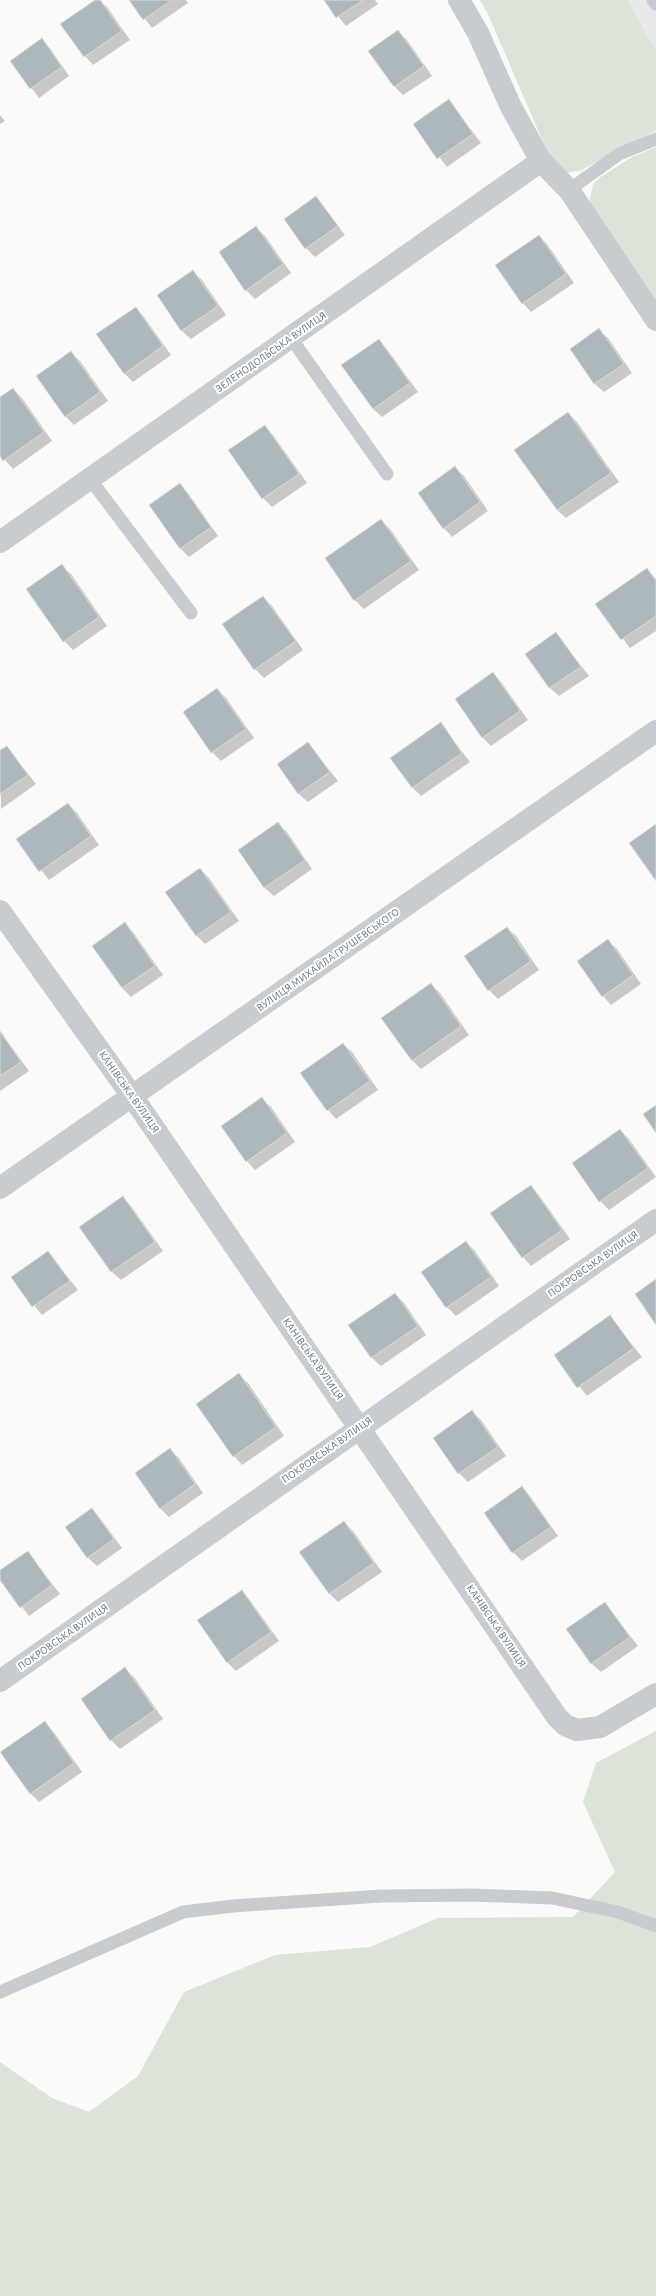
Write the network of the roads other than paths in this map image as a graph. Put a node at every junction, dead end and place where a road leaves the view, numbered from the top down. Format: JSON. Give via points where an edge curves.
{"nodes":[{"id":1,"x":459,"y":0,"type":"edge"},
{"id":2,"x":653,"y":0,"type":"edge"},
{"id":3,"x":656,"y":4,"type":"edge"},
{"id":4,"x":656,"y":139,"type":"edge"},
{"id":5,"x":541,"y":161,"type":"junction"},
{"id":6,"x":569,"y":190,"type":"junction"},
{"id":7,"x":656,"y":320,"type":"edge"},
{"id":8,"x":291,"y":338,"type":"junction"},
{"id":9,"x":387,"y":474,"type":"dead end"},
{"id":10,"x":90,"y":479,"type":"junction"},
{"id":11,"x":0,"y":542,"type":"edge"},
{"id":12,"x":191,"y":613,"type":"dead end"},
{"id":13,"x":656,"y":731,"type":"edge"},
{"id":14,"x":0,"y":911,"type":"edge"},
{"id":15,"x":132,"y":1096,"type":"junction"},
{"id":16,"x":0,"y":1188,"type":"edge"},
{"id":17,"x":656,"y":1220,"type":"edge"},
{"id":18,"x":360,"y":1427,"type":"junction"},
{"id":19,"x":0,"y":1682,"type":"edge"},
{"id":20,"x":656,"y":1694,"type":"edge"},
{"id":21,"x":656,"y":1926,"type":"edge"},
{"id":22,"x":0,"y":1992,"type":"edge"}],
"edges":[{"from":1,"to":5,"type":"street","via":[[478,33],[511,107]]},
{"from":2,"to":3,"type":"lane"},
{"from":4,"to":6,"type":"lane","via":[[619,154]]},
{"from":5,"to":6,"type":"street"},
{"from":5,"to":8,"type":"street","name":"ЗЕЛЕНОДОЛЬСЬКА ВУЛИЦЯ"},
{"from":6,"to":7,"type":"street"},
{"from":8,"to":9,"type":"lane"},
{"from":8,"to":10,"type":"street","name":"ЗЕЛЕНОДОЛЬСЬКА ВУЛИЦЯ"},
{"from":10,"to":11,"type":"street","name":"ЗЕЛЕНОДОЛЬСЬКА ВУЛИЦЯ"},
{"from":10,"to":12,"type":"lane"},
{"from":13,"to":15,"type":"street","name":"ВУЛИЦЯ МИХАЙЛА ГРУШЕВСЬКОГО"},
{"from":14,"to":15,"type":"street","name":"КАНІВСЬКА ВУЛИЦЯ"},
{"from":15,"to":16,"type":"street","name":"ВУЛИЦЯ МИХАЙЛА ГРУШЕВСЬКОГО"},
{"from":15,"to":18,"type":"street","name":"КАНІВСЬКА ВУЛИЦЯ"},
{"from":17,"to":18,"type":"street","name":"ПОКРОВСЬКА ВУЛИЦЯ"},
{"from":18,"to":19,"type":"street","name":"ПОКРОВСЬКА ВУЛИЦЯ"},
{"from":18,"to":20,"type":"street","name":"КАНІВСЬКА ВУЛИЦЯ","via":[[557,1717],[577,1730],[600,1727]]},
{"from":21,"to":22,"type":"lane","via":[[618,1912],[544,1898],[473,1895],[381,1896],[233,1906],[183,1912]]}]}
